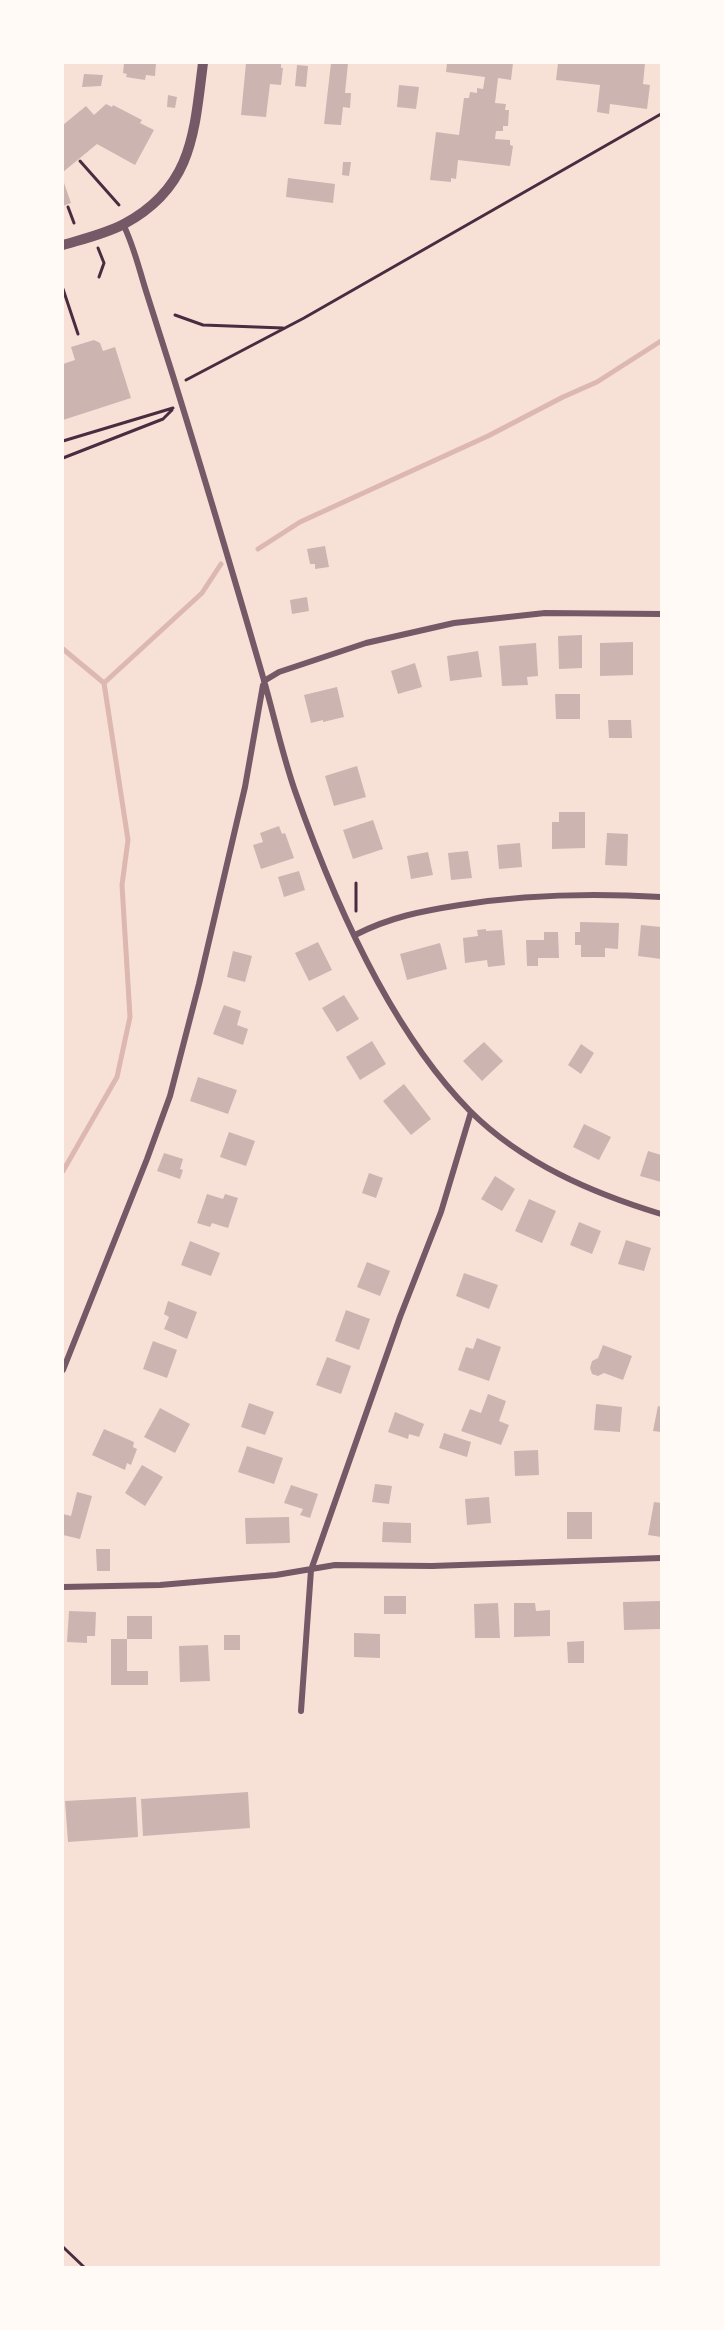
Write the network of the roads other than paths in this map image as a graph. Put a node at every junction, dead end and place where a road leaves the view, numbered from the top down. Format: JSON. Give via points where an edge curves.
{"nodes":[{"id":1,"x":203,"y":63,"type":"edge"},
{"id":2,"x":123,"y":224,"type":"junction"},
{"id":3,"x":63,"y":245,"type":"edge"},
{"id":4,"x":661,"y":614,"type":"edge"},
{"id":5,"x":264,"y":681,"type":"junction"},
{"id":6,"x":661,"y":897,"type":"edge"},
{"id":7,"x":355,"y":935,"type":"junction"},
{"id":8,"x":471,"y":1112,"type":"junction"},
{"id":9,"x":661,"y":1214,"type":"edge"},
{"id":10,"x":63,"y":1370,"type":"edge"},
{"id":11,"x":661,"y":1558,"type":"edge"},
{"id":12,"x":311,"y":1570,"type":"junction"},
{"id":13,"x":63,"y":1587,"type":"edge"},
{"id":14,"x":301,"y":1711,"type":"dead end"}],
"edges":[{"from":1,"to":2,"type":"street","via":[[195,122],[176,180],[154,204]]},
{"from":2,"to":3,"type":"street"},
{"from":2,"to":5,"type":"street"},
{"from":4,"to":5,"type":"street","via":[[545,613],[454,623],[366,643],[279,672]]},
{"from":5,"to":7,"type":"street","via":[[295,790]]},
{"from":5,"to":10,"type":"street","via":[[245,787],[170,1096]]},
{"from":6,"to":7,"type":"street","via":[[562,894],[483,901],[382,921]]},
{"from":7,"to":8,"type":"street","via":[[402,1022],[443,1081]]},
{"from":8,"to":9,"type":"street","via":[[531,1159],[620,1201]]},
{"from":8,"to":12,"type":"street","via":[[441,1212]]},
{"from":11,"to":12,"type":"street","via":[[432,1566],[335,1565]]},
{"from":12,"to":13,"type":"street","via":[[160,1585]]},
{"from":12,"to":14,"type":"street"}]}
